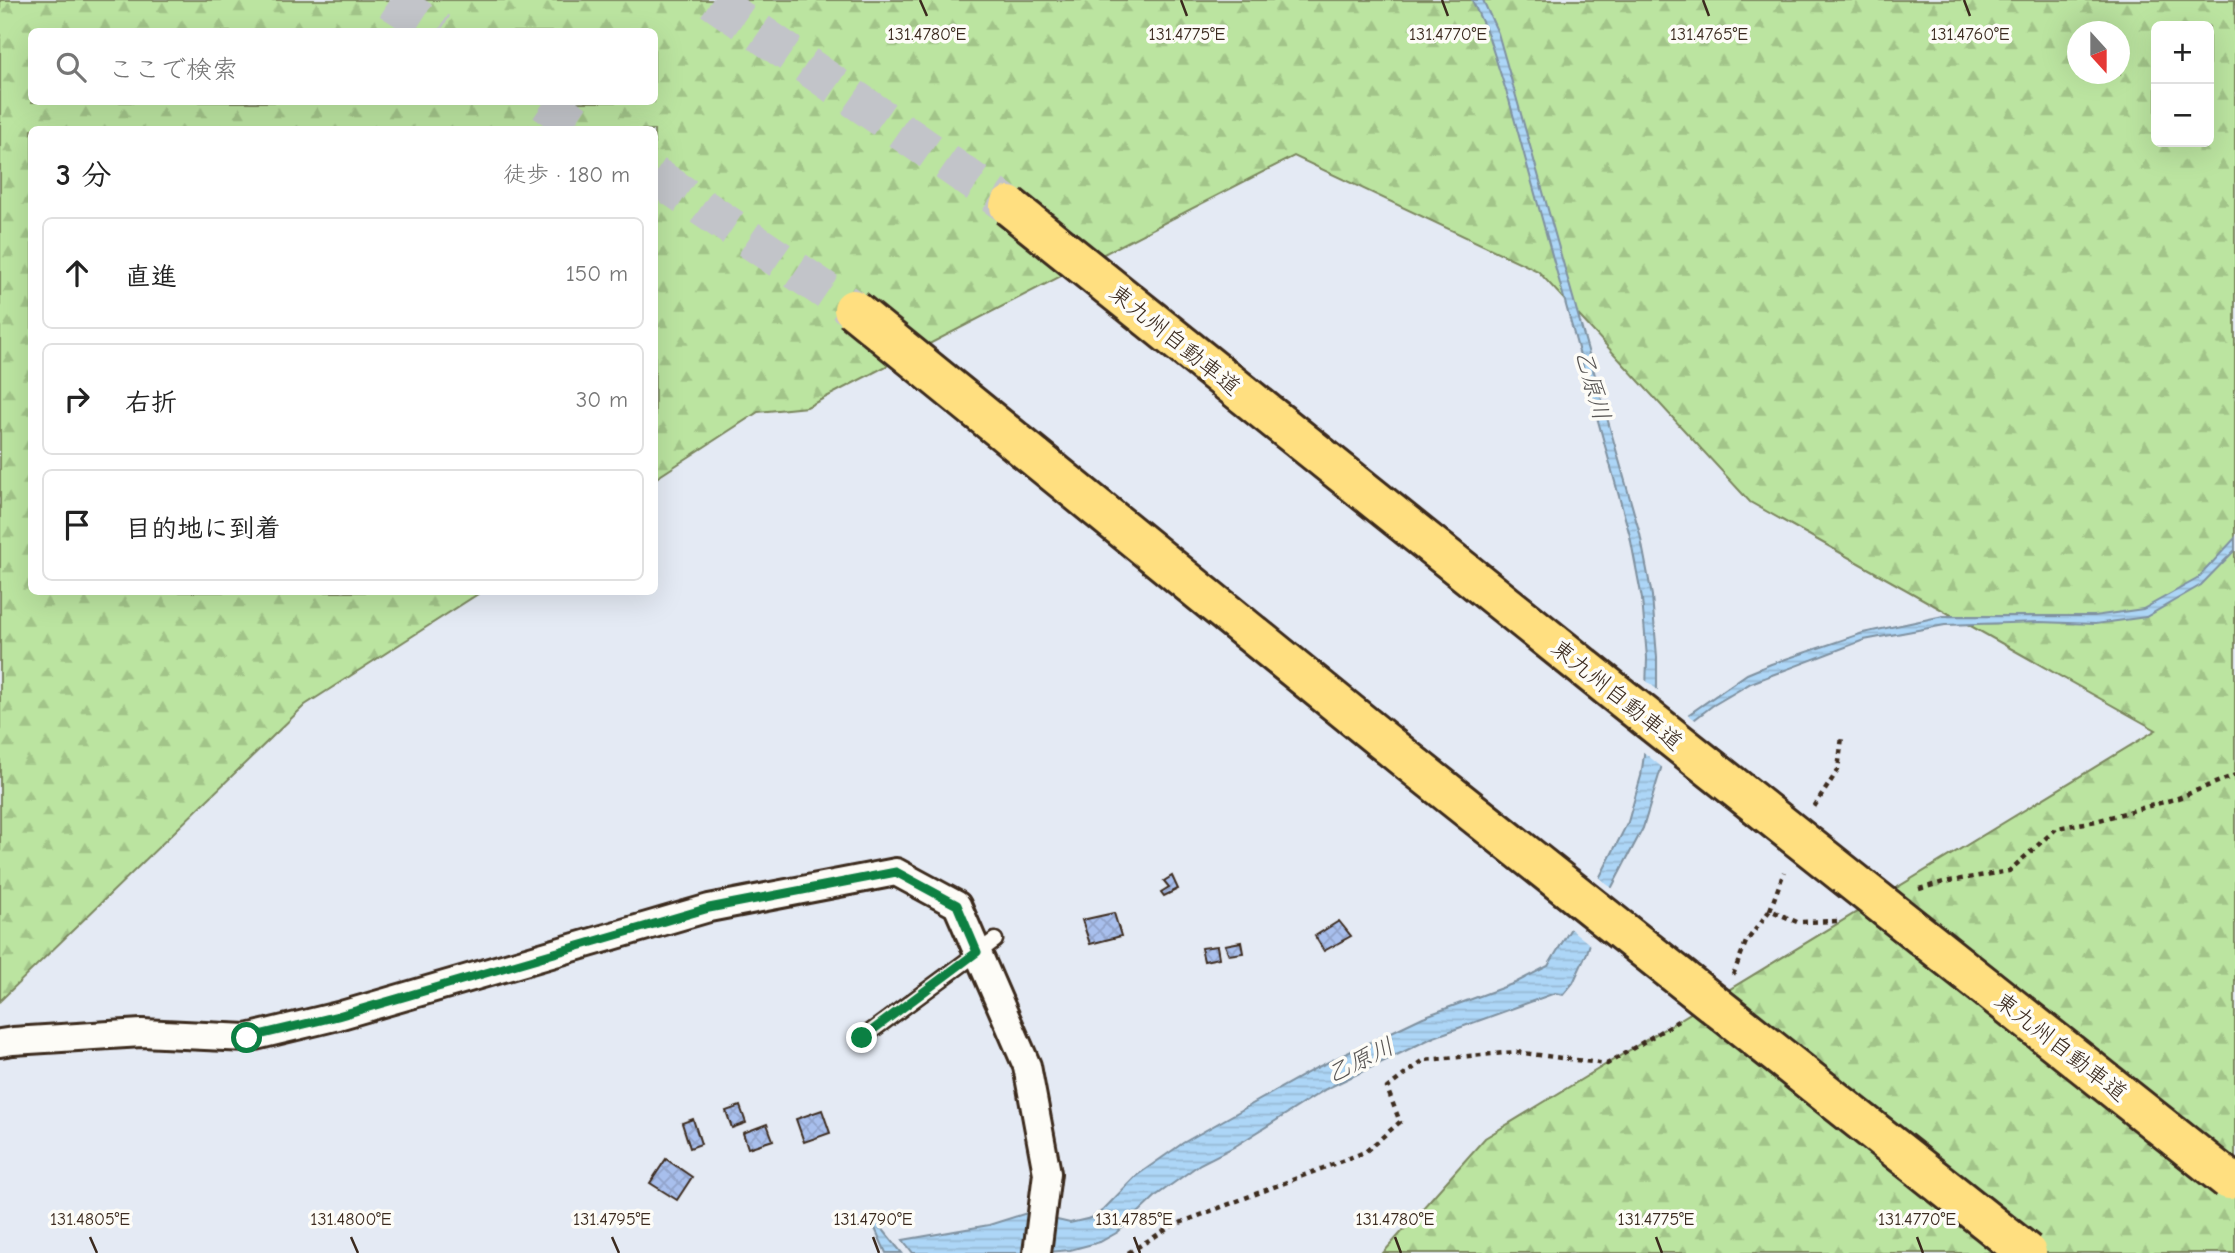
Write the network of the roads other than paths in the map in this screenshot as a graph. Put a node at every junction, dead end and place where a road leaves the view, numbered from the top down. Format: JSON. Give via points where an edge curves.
{"nodes":[{"id":1,"x":1009,"y":206,"type":"tunnel mouth"},
{"id":2,"x":853,"y":309,"type":"tunnel mouth"},
{"id":3,"x":986,"y":946,"type":"junction"},
{"id":4,"x":862,"y":1038,"type":"dead end"},
{"id":5,"x":0,"y":1043,"type":"edge"},
{"id":6,"x":2229,"y":1180,"type":"dead end"},
{"id":7,"x":1037,"y":1253,"type":"edge"},
{"id":8,"x":2027,"y":1253,"type":"edge"}],
"edges":[{"from":1,"to":6,"type":"highway","name":"東九州自動車道","bridge":true},
{"from":2,"to":8,"type":"highway","bridge":true,"via":[[1429,778]]},
{"from":3,"to":4,"type":"lane"},
{"from":3,"to":5,"type":"street","via":[[957,905],[896,872],[709,908],[247,1038],[142,1032]]},
{"from":3,"to":7,"type":"street","via":[[1027,1066],[1047,1173]]}]}
